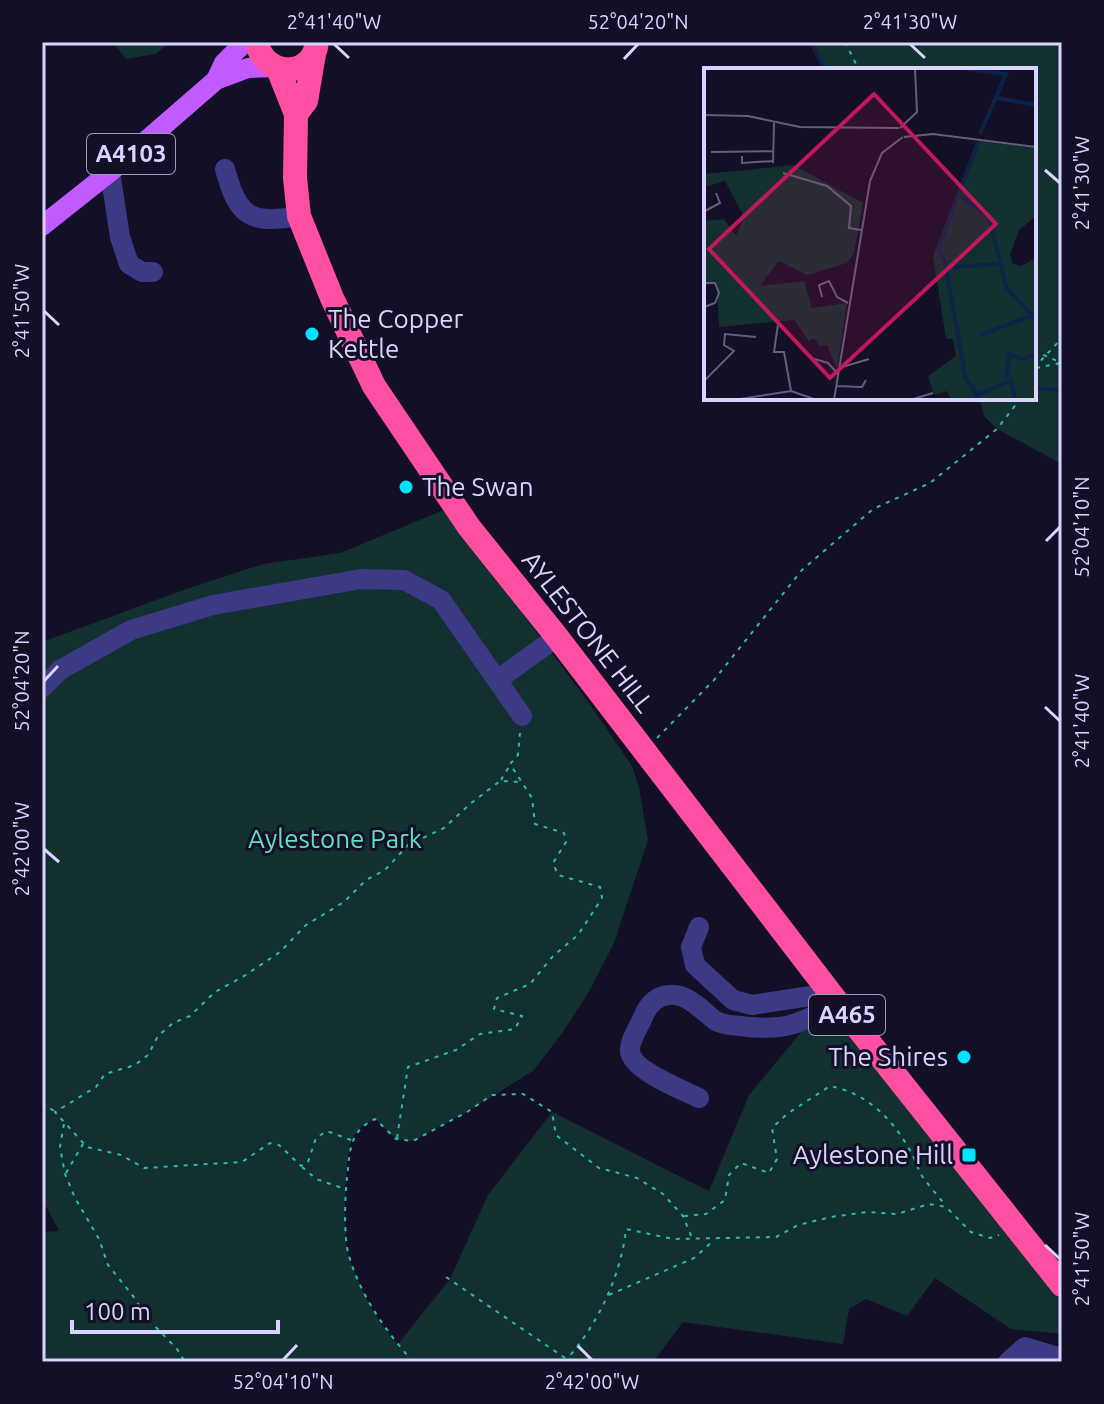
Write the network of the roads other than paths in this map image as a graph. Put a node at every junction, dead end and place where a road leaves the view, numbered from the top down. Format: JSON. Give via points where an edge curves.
{"nodes":[{"id":1,"x":245,"y":42,"type":"edge"},
{"id":2,"x":257,"y":42,"type":"edge"},
{"id":3,"x":317,"y":46,"type":"edge"},
{"id":4,"x":276,"y":68,"type":"junction"},
{"id":5,"x":216,"y":80,"type":"junction"},
{"id":6,"x":296,"y":114,"type":"junction"},
{"id":7,"x":225,"y":169,"type":"dead end"},
{"id":8,"x":110,"y":172,"type":"junction"},
{"id":9,"x":299,"y":216,"type":"junction"},
{"id":10,"x":42,"y":226,"type":"edge"},
{"id":11,"x":153,"y":272,"type":"dead end"},
{"id":12,"x":557,"y":637,"type":"junction"},
{"id":13,"x":497,"y":680,"type":"junction"},
{"id":14,"x":42,"y":688,"type":"edge"},
{"id":15,"x":522,"y":716,"type":"road end"},
{"id":16,"x":699,"y":927,"type":"dead end"},
{"id":17,"x":834,"y":998,"type":"junction"},
{"id":18,"x":699,"y":1098,"type":"dead end"},
{"id":19,"x":1062,"y":1285,"type":"edge"},
{"id":20,"x":1062,"y":1358,"type":"edge"},
{"id":21,"x":1008,"y":1362,"type":"edge"}],
"edges":[{"from":1,"to":5,"type":"main road","number":"A4103"},
{"from":2,"to":4,"type":"highway","name":"AYLESTONE HILL","via":[[261,55]]},
{"from":3,"to":4,"type":"highway","number":"A4103","via":[[309,61],[295,70]]},
{"from":3,"to":6,"type":"highway","name":"AYLESTONE HILL","number":"A465","via":[[306,101]]},
{"from":4,"to":5,"type":"main road","number":"A4103","via":[[248,68]]},
{"from":4,"to":6,"type":"highway","name":"AYLESTONE HILL","number":"A465"},
{"from":5,"to":8,"type":"main road","number":"A4103"},
{"from":6,"to":9,"type":"highway","name":"AYLESTONE HILL","number":"A465"},
{"from":7,"to":9,"type":"street","via":[[241,210],[259,218]]},
{"from":8,"to":10,"type":"main road","number":"A4103"},
{"from":8,"to":11,"type":"street","via":[[129,264]]},
{"from":9,"to":12,"type":"highway","name":"AYLESTONE HILL","number":"A465","via":[[374,386],[469,527]]},
{"from":12,"to":13,"type":"street"},
{"from":12,"to":17,"type":"highway","name":"AYLESTONE HILL","number":"A465"},
{"from":13,"to":14,"type":"street","via":[[441,600],[404,580],[361,579],[213,605],[131,630],[60,670]]},
{"from":13,"to":15,"type":"street"},
{"from":16,"to":17,"type":"street","via":[[691,947],[695,965],[733,1000],[752,1005]]},
{"from":17,"to":18,"type":"street","via":[[800,1024],[765,1029],[720,1024],[689,999],[672,994],[657,998],[629,1049],[632,1058],[642,1069]]},
{"from":17,"to":19,"type":"highway","name":"AYLESTONE HILL","number":"A465"},
{"from":20,"to":21,"type":"street","via":[[1025,1347]]}]}
